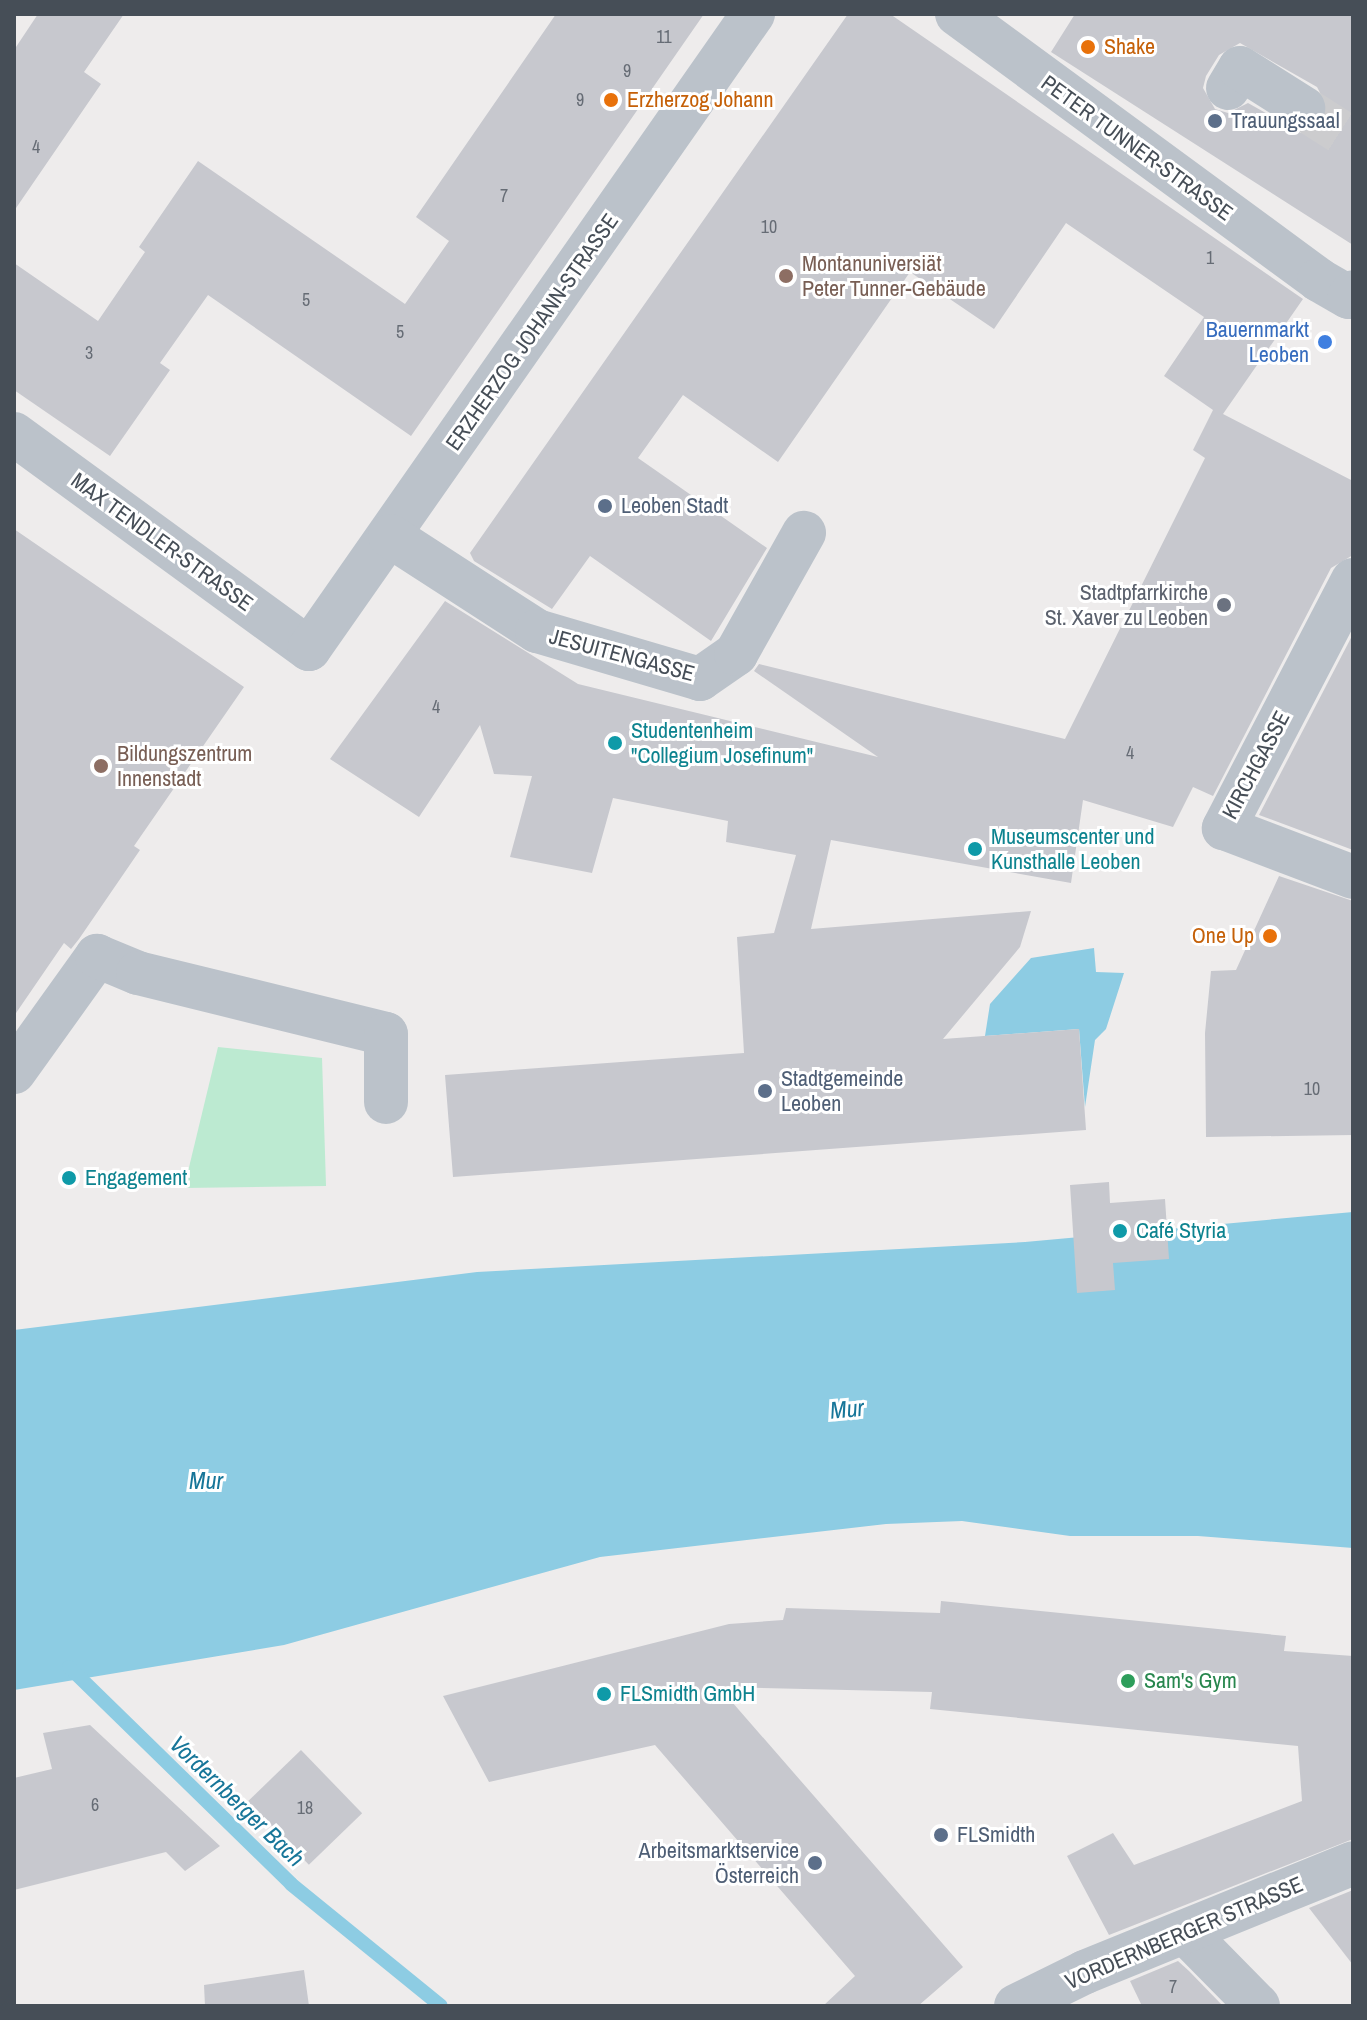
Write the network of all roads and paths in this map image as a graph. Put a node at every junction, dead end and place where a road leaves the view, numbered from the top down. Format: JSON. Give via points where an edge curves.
{"nodes":[{"id":1,"x":753,"y":14,"type":"edge"},
{"id":2,"x":957,"y":14,"type":"edge"},
{"id":3,"x":1228,"y":88,"type":"dead end"},
{"id":4,"x":1303,"y":108,"type":"tunnel mouth"},
{"id":5,"x":1344,"y":292,"type":"edge"},
{"id":6,"x":14,"y":434,"type":"edge"},
{"id":7,"x":804,"y":533,"type":"dead end"},
{"id":8,"x":390,"y":536,"type":"junction"},
{"id":9,"x":1353,"y":580,"type":"edge"},
{"id":10,"x":309,"y":649,"type":"joint"},
{"id":11,"x":1353,"y":877,"type":"edge"},
{"id":12,"x":14,"y":1072,"type":"edge"},
{"id":13,"x":386,"y":1102,"type":"dead end"},
{"id":14,"x":1353,"y":1863,"type":"edge"},
{"id":15,"x":1185,"y":1932,"type":"junction"},
{"id":16,"x":1016,"y":2006,"type":"edge"},
{"id":17,"x":1258,"y":2006,"type":"edge"}],
"edges":[{"from":1,"to":8,"type":"street","name":"ERZHERZOG JOHANN-STRASSE"},
{"from":2,"to":5,"type":"street","name":"PETER TUNNER-STRASSE"},
{"from":3,"to":4,"type":"street","via":[[1240,68]]},
{"from":6,"to":10,"type":"street","name":"MAX TENDLER-STRASSE"},
{"from":7,"to":8,"type":"street","name":"JESUITENGASSE","via":[[736,654],[700,679],[537,631]]},
{"from":8,"to":10,"type":"street","name":"ERZHERZOG JOHANN-STRASSE"},
{"from":9,"to":11,"type":"street","name":"KIRCHGASSE","via":[[1224,828]]},
{"from":12,"to":13,"type":"street","via":[[97,956],[138,973],[386,1034]]},
{"from":14,"to":15,"type":"street","name":"VORDERNBERGER STRASSE"},
{"from":15,"to":16,"type":"street","name":"VORDERNBERGER STRASSE"},
{"from":15,"to":17,"type":"street"}]}
